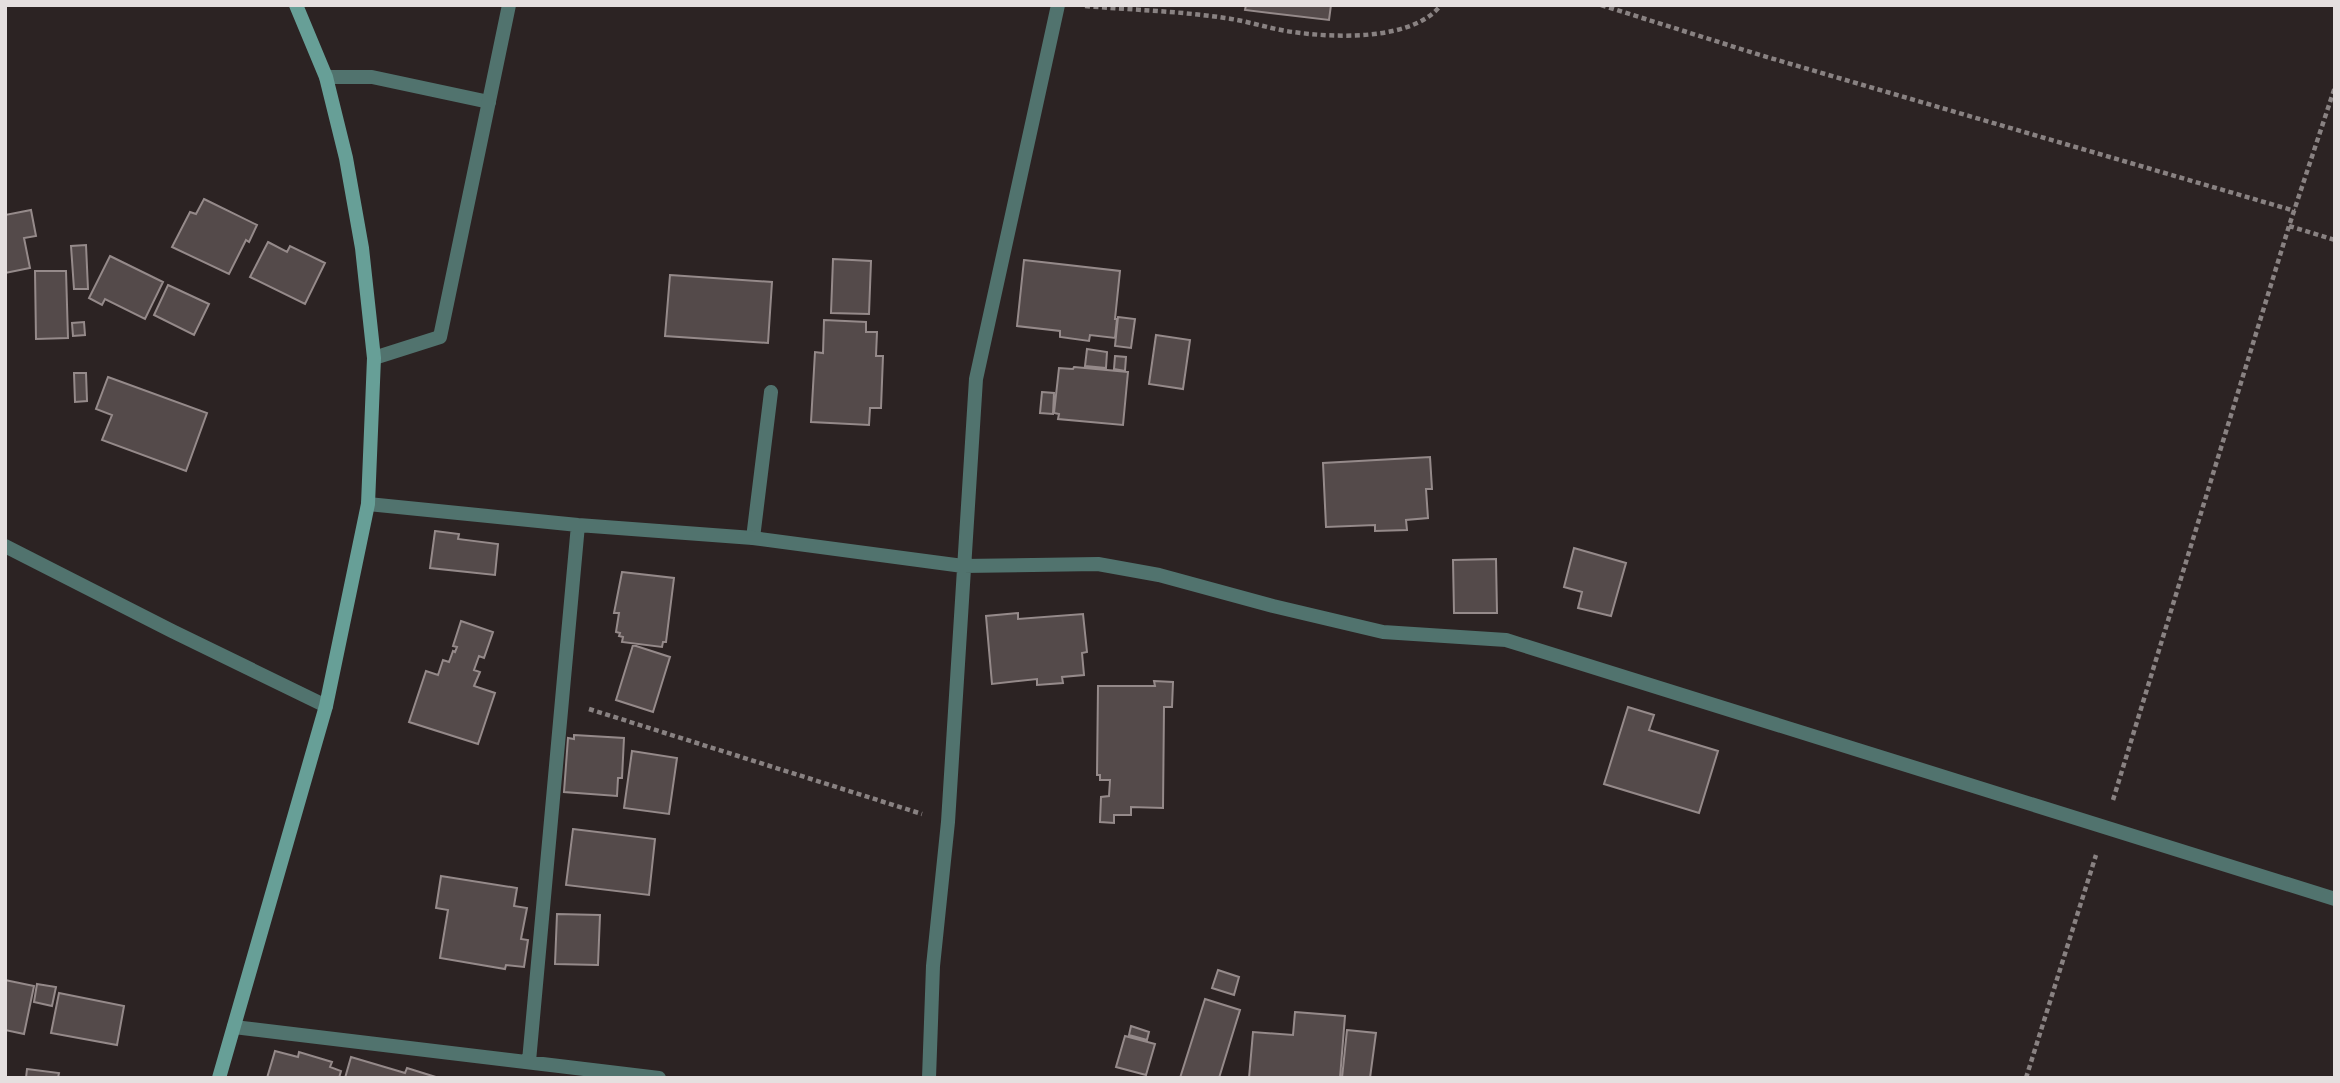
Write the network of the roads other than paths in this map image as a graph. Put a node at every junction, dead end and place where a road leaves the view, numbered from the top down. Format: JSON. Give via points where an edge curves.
{"nodes":[{"id":1,"x":296,"y":5,"type":"edge"},
{"id":2,"x":509,"y":5,"type":"edge"},
{"id":3,"x":1058,"y":5,"type":"edge"},
{"id":4,"x":326,"y":77,"type":"junction"},
{"id":5,"x":489,"y":102,"type":"junction"},
{"id":6,"x":374,"y":358,"type":"junction"},
{"id":7,"x":771,"y":392,"type":"dead end"},
{"id":8,"x":368,"y":505,"type":"junction"},
{"id":9,"x":578,"y":525,"type":"junction"},
{"id":10,"x":753,"y":538,"type":"junction"},
{"id":11,"x":5,"y":546,"type":"edge"},
{"id":12,"x":963,"y":566,"type":"junction"},
{"id":13,"x":326,"y":706,"type":"junction"},
{"id":14,"x":2335,"y":899,"type":"edge"},
{"id":15,"x":234,"y":1027,"type":"junction"},
{"id":16,"x":529,"y":1061,"type":"junction"},
{"id":17,"x":219,"y":1078,"type":"edge"},
{"id":18,"x":659,"y":1078,"type":"edge"},
{"id":19,"x":929,"y":1078,"type":"edge"}],
"edges":[{"from":1,"to":4,"type":"street"},
{"from":2,"to":5,"type":"street"},
{"from":3,"to":12,"type":"street","via":[[976,379]]},
{"from":4,"to":5,"type":"street","via":[[372,77]]},
{"from":4,"to":6,"type":"street","via":[[362,248]]},
{"from":5,"to":6,"type":"street","via":[[440,337]]},
{"from":6,"to":8,"type":"street"},
{"from":7,"to":10,"type":"street"},
{"from":8,"to":9,"type":"street"},
{"from":8,"to":13,"type":"street"},
{"from":9,"to":10,"type":"street"},
{"from":9,"to":16,"type":"street"},
{"from":10,"to":12,"type":"street"},
{"from":11,"to":13,"type":"street"},
{"from":12,"to":14,"type":"street","via":[[1098,564],[1383,632],[1506,640]]},
{"from":12,"to":19,"type":"street"},
{"from":13,"to":15,"type":"street"},
{"from":15,"to":16,"type":"street"},
{"from":15,"to":17,"type":"street"},
{"from":16,"to":18,"type":"street"}]}
